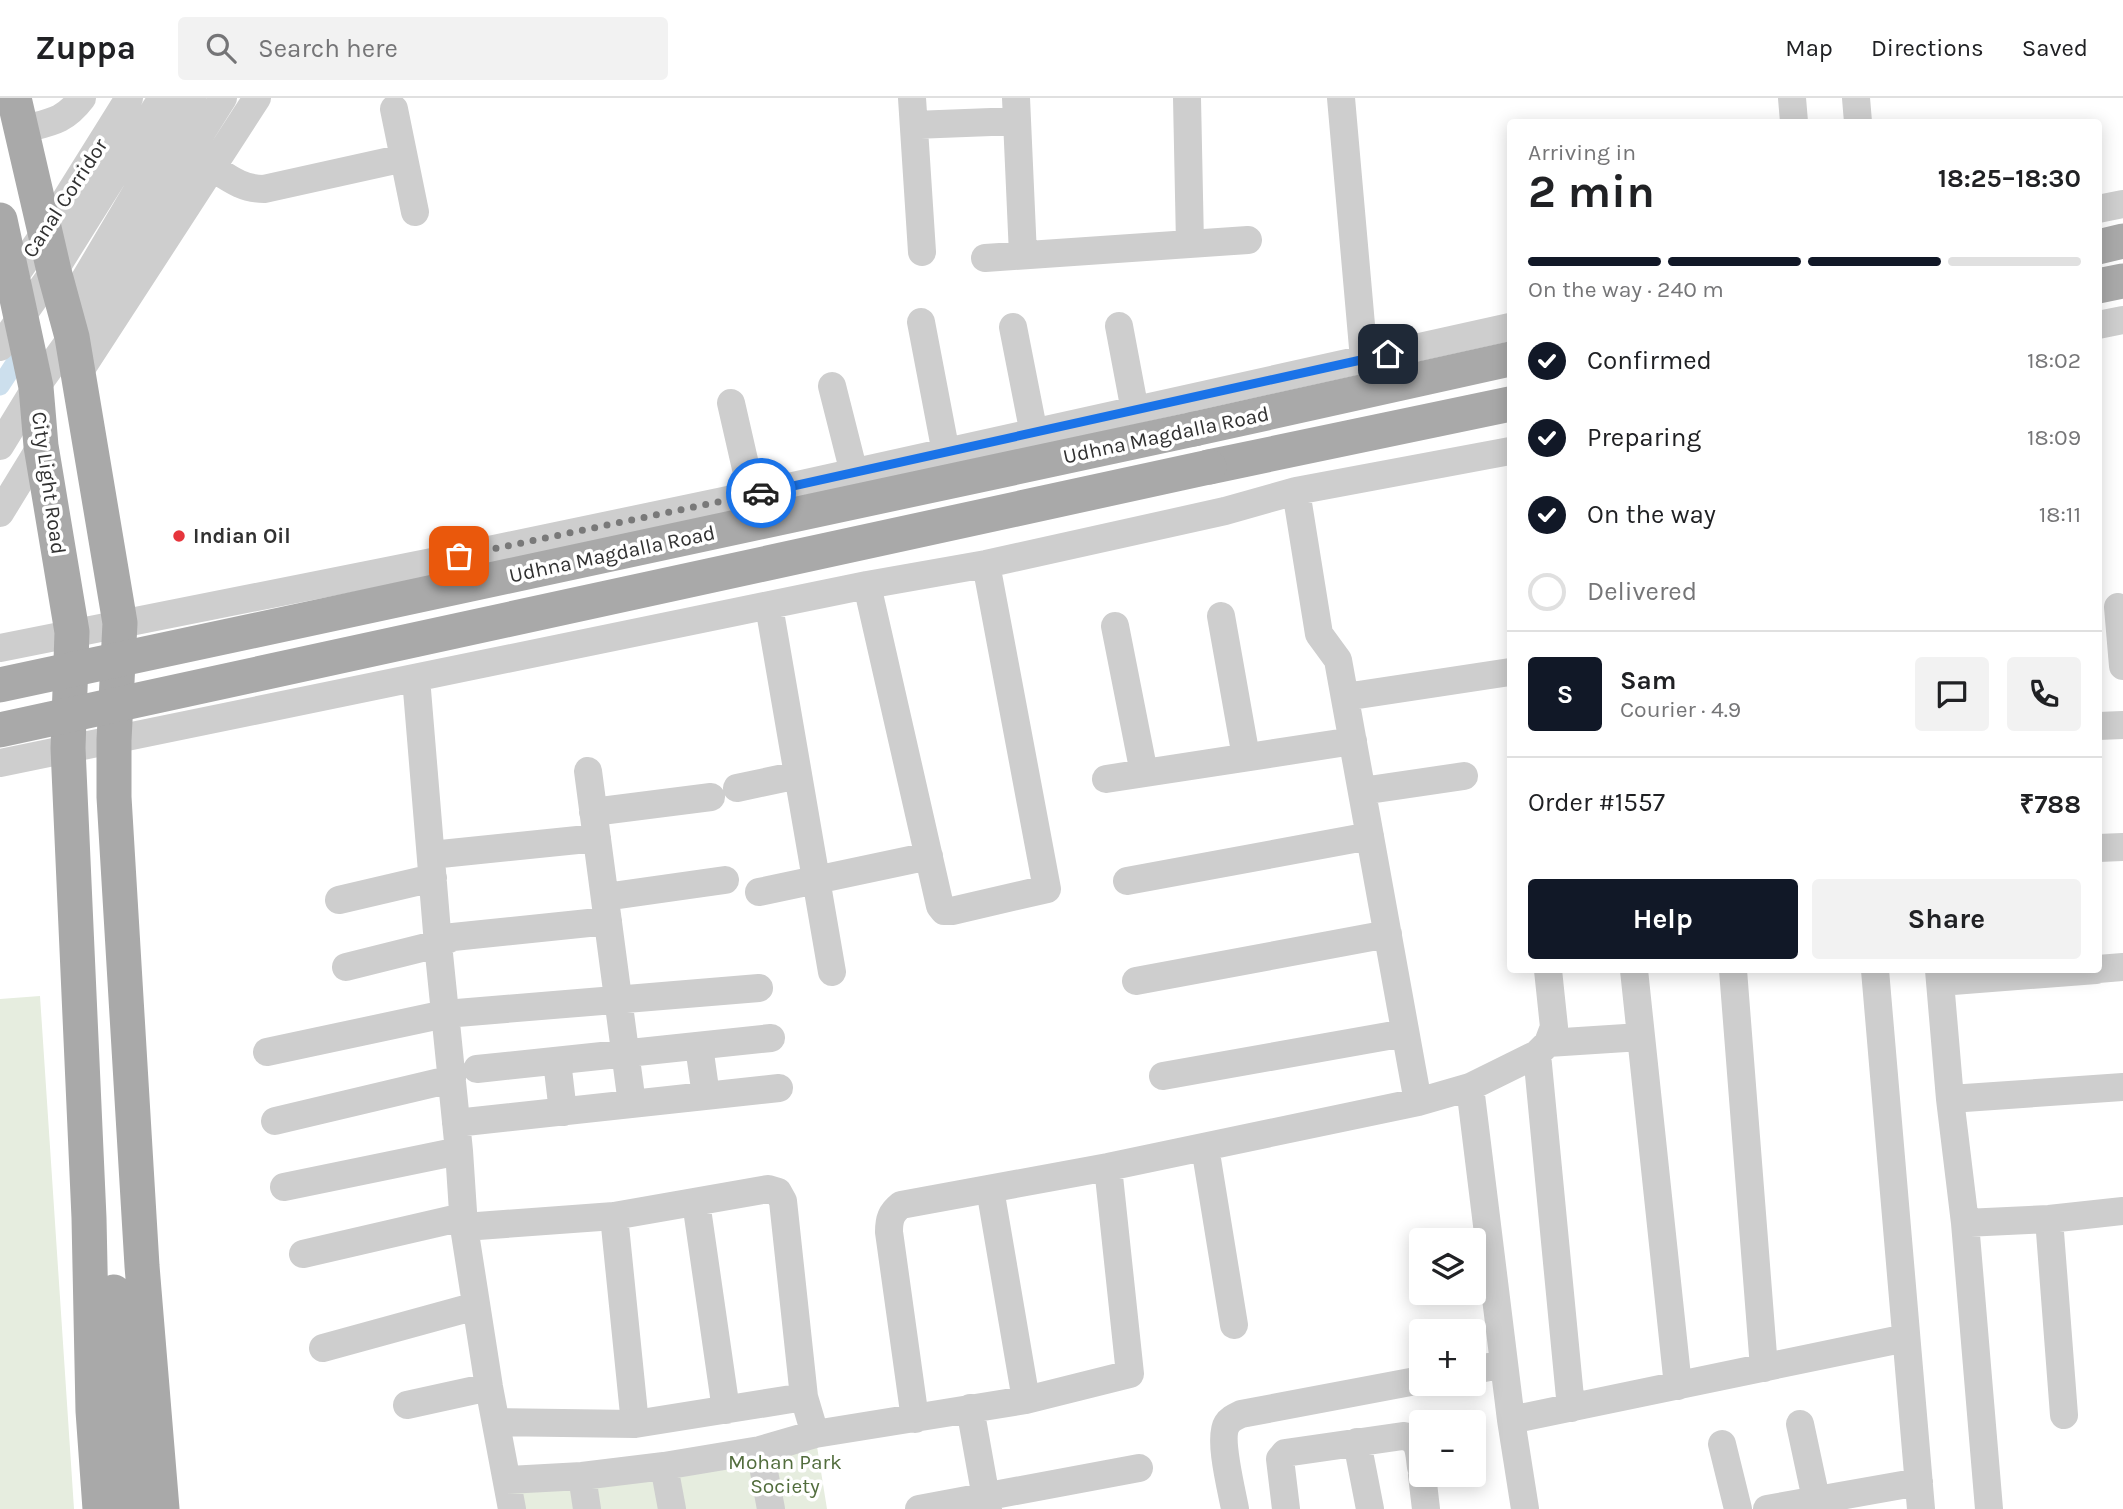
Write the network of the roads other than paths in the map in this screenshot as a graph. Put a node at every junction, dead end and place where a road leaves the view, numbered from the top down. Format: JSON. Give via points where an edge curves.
{"nodes":[{"id":1,"x":82,"y":98,"type":"edge"},
{"id":2,"x":129,"y":98,"type":"edge"},
{"id":3,"x":162,"y":98,"type":"edge"},
{"id":4,"x":192,"y":98,"type":"edge"},
{"id":5,"x":223,"y":98,"type":"edge"},
{"id":6,"x":257,"y":98,"type":"edge"},
{"id":7,"x":1187,"y":98,"type":"edge"},
{"id":8,"x":1341,"y":98,"type":"edge"},
{"id":9,"x":1792,"y":98,"type":"edge"},
{"id":10,"x":1856,"y":98,"type":"edge"},
{"id":11,"x":394,"y":109,"type":"dead end"},
{"id":12,"x":1016,"y":109,"type":"edge"},
{"id":13,"x":913,"y":112,"type":"edge"},
{"id":14,"x":17,"y":114,"type":"edge"},
{"id":15,"x":1794,"y":119,"type":"edge"},
{"id":16,"x":1858,"y":119,"type":"edge"},
{"id":17,"x":404,"y":158,"type":"junction"},
{"id":18,"x":213,"y":168,"type":"junction"},
{"id":19,"x":2123,"y":204,"type":"edge"},
{"id":20,"x":2102,"y":208,"type":"edge"},
{"id":21,"x":415,"y":212,"type":"dead end"},
{"id":22,"x":0,"y":220,"type":"edge"},
{"id":23,"x":46,"y":231,"type":"junction"},
{"id":24,"x":1248,"y":240,"type":"dead end"},
{"id":25,"x":2123,"y":241,"type":"edge"},
{"id":26,"x":1190,"y":244,"type":"junction"},
{"id":27,"x":2102,"y":246,"type":"edge"},
{"id":28,"x":922,"y":252,"type":"dead end"},
{"id":29,"x":1023,"y":255,"type":"junction"},
{"id":30,"x":985,"y":258,"type":"dead end"},
{"id":31,"x":54,"y":271,"type":"junction"},
{"id":32,"x":2123,"y":281,"type":"edge"},
{"id":33,"x":2102,"y":285,"type":"edge"},
{"id":34,"x":11,"y":298,"type":"edge"},
{"id":35,"x":2123,"y":320,"type":"edge"},
{"id":36,"x":921,"y":322,"type":"dead end"},
{"id":37,"x":69,"y":324,"type":"junction"},
{"id":38,"x":2102,"y":324,"type":"edge"},
{"id":39,"x":1119,"y":326,"type":"dead end"},
{"id":40,"x":1013,"y":327,"type":"dead end"},
{"id":41,"x":1507,"y":328,"type":"edge"},
{"id":42,"x":0,"y":347,"type":"edge"},
{"id":43,"x":1364,"y":359,"type":"junction"},
{"id":44,"x":1507,"y":360,"type":"edge"},
{"id":45,"x":78,"y":374,"type":"junction"},
{"id":46,"x":34,"y":376,"type":"junction"},
{"id":47,"x":832,"y":386,"type":"dead end"},
{"id":48,"x":731,"y":403,"type":"dead end"},
{"id":49,"x":1507,"y":405,"type":"edge"},
{"id":50,"x":1135,"y":411,"type":"junction"},
{"id":51,"x":0,"y":414,"type":"edge"},
{"id":52,"x":1034,"y":434,"type":"junction"},
{"id":53,"x":0,"y":446,"type":"edge"},
{"id":54,"x":41,"y":446,"type":"junction"},
{"id":55,"x":946,"y":453,"type":"junction"},
{"id":56,"x":1507,"y":458,"type":"edge"},
{"id":57,"x":854,"y":473,"type":"junction"},
{"id":58,"x":1296,"y":491,"type":"junction"},
{"id":59,"x":752,"y":495,"type":"junction"},
{"id":60,"x":0,"y":513,"type":"edge"},
{"id":61,"x":986,"y":564,"type":"junction"},
{"id":62,"x":867,"y":585,"type":"junction"},
{"id":63,"x":769,"y":606,"type":"junction"},
{"id":64,"x":2119,"y":607,"type":"dead end"},
{"id":65,"x":1221,"y":616,"type":"dead end"},
{"id":66,"x":120,"y":623,"type":"junction"},
{"id":67,"x":1115,"y":626,"type":"dead end"},
{"id":68,"x":72,"y":632,"type":"junction"},
{"id":69,"x":0,"y":648,"type":"edge"},
{"id":70,"x":2123,"y":666,"type":"edge"},
{"id":71,"x":1507,"y":672,"type":"edge"},
{"id":72,"x":416,"y":678,"type":"junction"},
{"id":73,"x":0,"y":685,"type":"edge"},
{"id":74,"x":1345,"y":697,"type":"junction"},
{"id":75,"x":2123,"y":725,"type":"edge"},
{"id":76,"x":2102,"y":726,"type":"edge"},
{"id":77,"x":0,"y":730,"type":"edge"},
{"id":78,"x":1353,"y":741,"type":"junction"},
{"id":79,"x":91,"y":744,"type":"junction"},
{"id":80,"x":1246,"y":757,"type":"junction"},
{"id":81,"x":0,"y":763,"type":"edge"},
{"id":82,"x":588,"y":771,"type":"dead end"},
{"id":83,"x":1144,"y":773,"type":"junction"},
{"id":84,"x":798,"y":775,"type":"junction"},
{"id":85,"x":1464,"y":776,"type":"dead end"},
{"id":86,"x":1106,"y":779,"type":"dead end"},
{"id":87,"x":1362,"y":791,"type":"junction"},
{"id":88,"x":595,"y":825,"type":"junction"},
{"id":89,"x":1370,"y":836,"type":"junction"},
{"id":90,"x":2123,"y":847,"type":"edge"},
{"id":91,"x":2102,"y":848,"type":"edge"},
{"id":92,"x":929,"y":856,"type":"junction"},
{"id":93,"x":432,"y":866,"type":"junction"},
{"id":94,"x":725,"y":880,"type":"dead end"},
{"id":95,"x":816,"y":880,"type":"junction"},
{"id":96,"x":1127,"y":881,"type":"dead end"},
{"id":97,"x":760,"y":892,"type":"dead end"},
{"id":98,"x":339,"y":900,"type":"dead end"},
{"id":99,"x":606,"y":909,"type":"junction"},
{"id":100,"x":1388,"y":934,"type":"junction"},
{"id":101,"x":438,"y":944,"type":"junction"},
{"id":102,"x":346,"y":967,"type":"dead end"},
{"id":103,"x":2123,"y":967,"type":"edge"},
{"id":104,"x":2102,"y":969,"type":"edge"},
{"id":105,"x":832,"y":972,"type":"dead end"},
{"id":106,"x":1548,"y":973,"type":"edge"},
{"id":107,"x":1634,"y":973,"type":"edge"},
{"id":108,"x":1733,"y":973,"type":"edge"},
{"id":109,"x":1875,"y":973,"type":"edge"},
{"id":110,"x":2007,"y":973,"type":"edge"},
{"id":111,"x":1940,"y":976,"type":"edge"},
{"id":112,"x":1136,"y":981,"type":"dead end"},
{"id":113,"x":760,"y":988,"type":"dead end"},
{"id":114,"x":618,"y":999,"type":"junction"},
{"id":115,"x":445,"y":1014,"type":"junction"},
{"id":116,"x":1405,"y":1033,"type":"junction"},
{"id":117,"x":1641,"y":1037,"type":"junction"},
{"id":118,"x":771,"y":1038,"type":"dead end"},
{"id":119,"x":699,"y":1046,"type":"junction"},
{"id":120,"x":1543,"y":1049,"type":"junction"},
{"id":121,"x":267,"y":1052,"type":"dead end"},
{"id":122,"x":625,"y":1054,"type":"junction"},
{"id":123,"x":557,"y":1061,"type":"junction"},
{"id":124,"x":465,"y":1074,"type":"junction"},
{"id":125,"x":1163,"y":1076,"type":"dead end"},
{"id":126,"x":1470,"y":1087,"type":"junction"},
{"id":127,"x":2123,"y":1087,"type":"edge"},
{"id":128,"x":779,"y":1088,"type":"dead end"},
{"id":129,"x":706,"y":1096,"type":"junction"},
{"id":130,"x":1950,"y":1099,"type":"junction"},
{"id":131,"x":1418,"y":1102,"type":"junction"},
{"id":132,"x":632,"y":1104,"type":"junction"},
{"id":133,"x":563,"y":1112,"type":"junction"},
{"id":134,"x":275,"y":1121,"type":"dead end"},
{"id":135,"x":458,"y":1137,"type":"junction"},
{"id":136,"x":1205,"y":1147,"type":"junction"},
{"id":137,"x":1108,"y":1167,"type":"junction"},
{"id":138,"x":284,"y":1187,"type":"dead end"},
{"id":139,"x":990,"y":1189,"type":"junction"},
{"id":140,"x":696,"y":1202,"type":"junction"},
{"id":141,"x":2123,"y":1211,"type":"edge"},
{"id":142,"x":614,"y":1216,"type":"junction"},
{"id":143,"x":2049,"y":1219,"type":"junction"},
{"id":144,"x":119,"y":1221,"type":"junction"},
{"id":145,"x":463,"y":1222,"type":"junction"},
{"id":146,"x":1965,"y":1223,"type":"junction"},
{"id":147,"x":303,"y":1254,"type":"dead end"},
{"id":148,"x":476,"y":1306,"type":"junction"},
{"id":149,"x":1234,"y":1325,"type":"dead end"},
{"id":150,"x":1906,"y":1338,"type":"junction"},
{"id":151,"x":323,"y":1348,"type":"dead end"},
{"id":152,"x":1504,"y":1364,"type":"junction"},
{"id":153,"x":1486,"y":1368,"type":"edge"},
{"id":154,"x":1764,"y":1368,"type":"junction"},
{"id":155,"x":1409,"y":1382,"type":"edge"},
{"id":156,"x":1678,"y":1386,"type":"junction"},
{"id":157,"x":489,"y":1387,"type":"junction"},
{"id":158,"x":804,"y":1397,"type":"junction"},
{"id":159,"x":1026,"y":1400,"type":"junction"},
{"id":160,"x":407,"y":1405,"type":"dead end"},
{"id":161,"x":970,"y":1408,"type":"junction"},
{"id":162,"x":1571,"y":1408,"type":"junction"},
{"id":163,"x":726,"y":1410,"type":"junction"},
{"id":164,"x":2064,"y":1415,"type":"dead end"},
{"id":165,"x":915,"y":1419,"type":"junction"},
{"id":166,"x":1511,"y":1420,"type":"junction"},
{"id":167,"x":496,"y":1422,"type":"junction"},
{"id":168,"x":635,"y":1424,"type":"junction"},
{"id":169,"x":1800,"y":1424,"type":"dead end"},
{"id":170,"x":815,"y":1434,"type":"junction"},
{"id":171,"x":1409,"y":1437,"type":"edge"},
{"id":172,"x":1357,"y":1442,"type":"junction"},
{"id":173,"x":1722,"y":1444,"type":"dead end"},
{"id":174,"x":760,"y":1450,"type":"junction"},
{"id":175,"x":664,"y":1466,"type":"junction"},
{"id":176,"x":1139,"y":1468,"type":"dead end"},
{"id":177,"x":582,"y":1476,"type":"junction"},
{"id":178,"x":507,"y":1480,"type":"junction"},
{"id":179,"x":1423,"y":1487,"type":"edge"},
{"id":180,"x":1920,"y":1496,"type":"edge"},
{"id":181,"x":1816,"y":1499,"type":"junction"},
{"id":182,"x":987,"y":1503,"type":"edge"},
{"id":183,"x":100,"y":1509,"type":"edge"},
{"id":184,"x":127,"y":1509,"type":"edge"},
{"id":185,"x":146,"y":1509,"type":"edge"},
{"id":186,"x":162,"y":1509,"type":"edge"},
{"id":187,"x":512,"y":1509,"type":"edge"},
{"id":188,"x":587,"y":1509,"type":"edge"},
{"id":189,"x":672,"y":1509,"type":"edge"},
{"id":190,"x":771,"y":1509,"type":"edge"},
{"id":191,"x":919,"y":1509,"type":"edge"},
{"id":192,"x":1234,"y":1509,"type":"edge"},
{"id":193,"x":1286,"y":1509,"type":"edge"},
{"id":194,"x":1370,"y":1509,"type":"edge"},
{"id":195,"x":1426,"y":1509,"type":"edge"},
{"id":196,"x":1525,"y":1509,"type":"edge"},
{"id":197,"x":1738,"y":1509,"type":"edge"},
{"id":198,"x":1767,"y":1509,"type":"edge"},
{"id":199,"x":1989,"y":1509,"type":"edge"}],
"edges":[{"from":1,"to":14,"type":"street","via":[[63,118]]},
{"from":2,"to":23,"type":"street","name":"Canal Corridor"},
{"from":3,"to":31,"type":"street"},
{"from":4,"to":37,"type":"street"},
{"from":5,"to":37,"type":"street"},
{"from":6,"to":18,"type":"street"},
{"from":7,"to":26,"type":"street"},
{"from":8,"to":43,"type":"street"},
{"from":9,"to":15,"type":"street"},
{"from":10,"to":16,"type":"street"},
{"from":11,"to":17,"type":"street"},
{"from":12,"to":13,"type":"street"},
{"from":12,"to":29,"type":"street"},
{"from":13,"to":28,"type":"street"},
{"from":14,"to":23,"type":"main road"},
{"from":17,"to":18,"type":"street","via":[[264,189],[250,189]]},
{"from":17,"to":21,"type":"street"},
{"from":18,"to":45,"type":"street"},
{"from":19,"to":20,"type":"street"},
{"from":22,"to":34,"type":"main road","name":"City Light Road"},
{"from":23,"to":31,"type":"main road"},
{"from":23,"to":34,"type":"street","name":"Canal Corridor"},
{"from":24,"to":26,"type":"street"},
{"from":25,"to":27,"type":"main road"},
{"from":26,"to":29,"type":"street"},
{"from":29,"to":30,"type":"street"},
{"from":31,"to":34,"type":"street"},
{"from":31,"to":37,"type":"main road"},
{"from":32,"to":33,"type":"main road"},
{"from":34,"to":42,"type":"street"},
{"from":34,"to":46,"type":"main road","name":"City Light Road"},
{"from":35,"to":38,"type":"street"},
{"from":36,"to":55,"type":"street"},
{"from":37,"to":45,"type":"main road"},
{"from":37,"to":46,"type":"street"},
{"from":39,"to":50,"type":"street"},
{"from":40,"to":52,"type":"street"},
{"from":41,"to":43,"type":"street"},
{"from":43,"to":50,"type":"street"},
{"from":44,"to":73,"type":"main road","name":"Udhna Magdalla Road","bridge":true},
{"from":45,"to":66,"type":"main road"},
{"from":46,"to":51,"type":"street"},
{"from":46,"to":53,"type":"street"},
{"from":46,"to":54,"type":"main road","name":"City Light Road"},
{"from":47,"to":57,"type":"street"},
{"from":48,"to":59,"type":"street"},
{"from":49,"to":77,"type":"main road","name":"Udhna Magdalla Road","bridge":true},
{"from":50,"to":52,"type":"street"},
{"from":52,"to":55,"type":"street"},
{"from":54,"to":60,"type":"street"},
{"from":54,"to":68,"type":"main road","name":"City Light Road"},
{"from":55,"to":57,"type":"street"},
{"from":56,"to":58,"type":"street"},
{"from":57,"to":59,"type":"street"},
{"from":58,"to":61,"type":"street"},
{"from":58,"to":74,"type":"street","via":[[1319,634],[1338,660]]},
{"from":59,"to":66,"type":"street"},
{"from":61,"to":62,"type":"street"},
{"from":61,"to":92,"type":"street","via":[[1047,889],[944,911]]},
{"from":62,"to":63,"type":"street"},
{"from":62,"to":92,"type":"street"},
{"from":63,"to":72,"type":"street"},
{"from":63,"to":84,"type":"street"},
{"from":64,"to":70,"type":"street"},
{"from":65,"to":80,"type":"street"},
{"from":66,"to":68,"type":"street"},
{"from":66,"to":79,"type":"main road"},
{"from":67,"to":83,"type":"street"},
{"from":68,"to":69,"type":"street"},
{"from":68,"to":79,"type":"main road","name":"City Light Road"},
{"from":71,"to":74,"type":"street"},
{"from":72,"to":79,"type":"street"},
{"from":72,"to":93,"type":"street"},
{"from":74,"to":78,"type":"street"},
{"from":75,"to":76,"type":"street"},
{"from":78,"to":80,"type":"street"},
{"from":78,"to":87,"type":"street"},
{"from":79,"to":81,"type":"street"},
{"from":79,"to":144,"type":"main road","via":[[99,865],[111,901]]},
{"from":79,"to":183,"type":"main road","via":[[89,1218]]},
{"from":79,"to":186,"type":"main road","via":[[114,797],[142,1266]]},
{"from":80,"to":83,"type":"street"},
{"from":82,"to":88,"type":"street"},
{"from":83,"to":86,"type":"street"},
{"from":84,"to":88,"type":"street"},
{"from":84,"to":95,"type":"street"},
{"from":85,"to":87,"type":"street"},
{"from":87,"to":89,"type":"street"},
{"from":88,"to":93,"type":"street"},
{"from":88,"to":99,"type":"street"},
{"from":89,"to":96,"type":"street"},
{"from":89,"to":100,"type":"street"},
{"from":90,"to":91,"type":"street"},
{"from":92,"to":95,"type":"street"},
{"from":93,"to":98,"type":"street"},
{"from":93,"to":101,"type":"street"},
{"from":94,"to":99,"type":"street"},
{"from":95,"to":97,"type":"street"},
{"from":95,"to":105,"type":"street"},
{"from":99,"to":101,"type":"street","via":[[453,937]]},
{"from":99,"to":114,"type":"street"},
{"from":100,"to":112,"type":"street"},
{"from":100,"to":116,"type":"street"},
{"from":101,"to":102,"type":"street"},
{"from":101,"to":115,"type":"street"},
{"from":103,"to":104,"type":"street"},
{"from":106,"to":120,"type":"street","via":[[1554,1027]]},
{"from":107,"to":117,"type":"street"},
{"from":108,"to":154,"type":"street"},
{"from":109,"to":150,"type":"street"},
{"from":110,"to":111,"type":"street"},
{"from":111,"to":130,"type":"street"},
{"from":113,"to":114,"type":"street"},
{"from":114,"to":115,"type":"street"},
{"from":114,"to":122,"type":"street"},
{"from":115,"to":121,"type":"street"},
{"from":115,"to":124,"type":"street"},
{"from":116,"to":125,"type":"street"},
{"from":116,"to":131,"type":"street"},
{"from":117,"to":120,"type":"street"},
{"from":117,"to":156,"type":"street"},
{"from":118,"to":119,"type":"street"},
{"from":119,"to":122,"type":"street"},
{"from":119,"to":129,"type":"street"},
{"from":120,"to":126,"type":"street"},
{"from":120,"to":162,"type":"street"},
{"from":122,"to":123,"type":"street"},
{"from":122,"to":132,"type":"street"},
{"from":123,"to":124,"type":"street"},
{"from":123,"to":133,"type":"street"},
{"from":124,"to":134,"type":"street"},
{"from":124,"to":135,"type":"street"},
{"from":126,"to":131,"type":"street"},
{"from":126,"to":152,"type":"street"},
{"from":127,"to":130,"type":"street"},
{"from":128,"to":129,"type":"street"},
{"from":129,"to":132,"type":"street"},
{"from":130,"to":146,"type":"street"},
{"from":131,"to":136,"type":"street"},
{"from":132,"to":133,"type":"street"},
{"from":133,"to":135,"type":"street"},
{"from":135,"to":138,"type":"street"},
{"from":135,"to":145,"type":"street"},
{"from":136,"to":137,"type":"street"},
{"from":136,"to":149,"type":"street"},
{"from":137,"to":139,"type":"street"},
{"from":137,"to":159,"type":"street","via":[[1130,1374]]},
{"from":139,"to":159,"type":"street"},
{"from":139,"to":165,"type":"street","via":[[901,1205],[889,1220]]},
{"from":140,"to":142,"type":"street"},
{"from":140,"to":158,"type":"street","via":[[768,1189],[781,1196]]},
{"from":140,"to":163,"type":"street"},
{"from":141,"to":143,"type":"street"},
{"from":142,"to":145,"type":"street"},
{"from":142,"to":168,"type":"street"},
{"from":143,"to":146,"type":"street"},
{"from":143,"to":164,"type":"street"},
{"from":144,"to":184,"type":"main road","via":[[119,1408]]},
{"from":144,"to":185,"type":"main road"},
{"from":145,"to":147,"type":"street"},
{"from":145,"to":148,"type":"street"},
{"from":146,"to":199,"type":"street"},
{"from":148,"to":151,"type":"street"},
{"from":148,"to":157,"type":"street"},
{"from":150,"to":154,"type":"street"},
{"from":150,"to":180,"type":"street"},
{"from":152,"to":153,"type":"street"},
{"from":152,"to":166,"type":"street"},
{"from":154,"to":156,"type":"street"},
{"from":155,"to":192,"type":"street","via":[[1231,1419],[1223,1439]]},
{"from":156,"to":162,"type":"street"},
{"from":157,"to":160,"type":"street"},
{"from":157,"to":167,"type":"street"},
{"from":158,"to":163,"type":"street"},
{"from":158,"to":170,"type":"street"},
{"from":159,"to":161,"type":"street"},
{"from":161,"to":165,"type":"street"},
{"from":161,"to":182,"type":"street"},
{"from":162,"to":166,"type":"street"},
{"from":163,"to":168,"type":"street"},
{"from":165,"to":170,"type":"street"},
{"from":166,"to":196,"type":"street"},
{"from":167,"to":168,"type":"street"},
{"from":167,"to":178,"type":"street"},
{"from":169,"to":181,"type":"street"},
{"from":170,"to":174,"type":"street"},
{"from":171,"to":172,"type":"street"},
{"from":172,"to":193,"type":"street","via":[[1281,1456]]},
{"from":172,"to":194,"type":"street"},
{"from":173,"to":197,"type":"street"},
{"from":174,"to":175,"type":"street"},
{"from":174,"to":190,"type":"street"},
{"from":175,"to":177,"type":"street"},
{"from":175,"to":189,"type":"street"},
{"from":176,"to":182,"type":"street"},
{"from":177,"to":178,"type":"street"},
{"from":177,"to":188,"type":"street"},
{"from":178,"to":187,"type":"street"},
{"from":179,"to":195,"type":"street"},
{"from":180,"to":181,"type":"street"},
{"from":181,"to":198,"type":"street"},
{"from":182,"to":191,"type":"street"}]}
